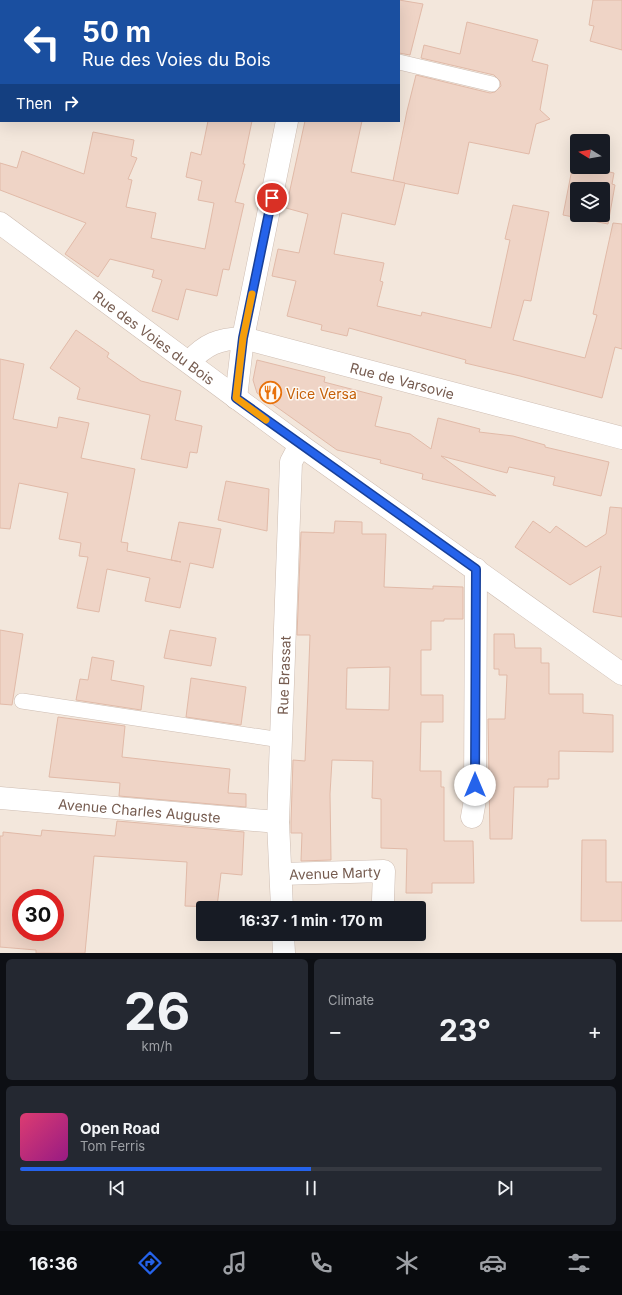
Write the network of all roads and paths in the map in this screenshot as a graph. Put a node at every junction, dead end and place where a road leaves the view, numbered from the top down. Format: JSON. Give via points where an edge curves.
{"nodes":[{"id":1,"x":400,"y":62,"type":"edge"},
{"id":2,"x":492,"y":84,"type":"dead end"},
{"id":3,"x":287,"y":122,"type":"edge"},
{"id":4,"x":0,"y":223,"type":"edge"},
{"id":5,"x":243,"y":338,"type":"junction"},
{"id":6,"x":189,"y":362,"type":"junction"},
{"id":7,"x":236,"y":398,"type":"junction"},
{"id":8,"x":622,"y":438,"type":"edge"},
{"id":9,"x":300,"y":444,"type":"junction"},
{"id":10,"x":476,"y":569,"type":"junction"},
{"id":11,"x":622,"y":674,"type":"edge"},
{"id":12,"x":22,"y":701,"type":"dead end"},
{"id":13,"x":281,"y":740,"type":"junction"},
{"id":14,"x":0,"y":798,"type":"edge"},
{"id":15,"x":472,"y":817,"type":"dead end"},
{"id":16,"x":278,"y":822,"type":"junction"},
{"id":17,"x":281,"y":874,"type":"junction"},
{"id":18,"x":383,"y":900,"type":"dead end"},
{"id":19,"x":282,"y":901,"type":"edge"},
{"id":20,"x":283,"y":941,"type":"edge"},
{"id":21,"x":284,"y":953,"type":"edge"}],
"edges":[{"from":1,"to":2,"type":"lane"},
{"from":3,"to":5,"type":"street"},
{"from":4,"to":6,"type":"street","name":"Rue des Voies du Bois"},
{"from":5,"to":6,"type":"street","name":"Rue de Varsovie","via":[[230,338],[211,343]]},
{"from":5,"to":7,"type":"street"},
{"from":5,"to":8,"type":"street","name":"Rue de Varsovie"},
{"from":6,"to":7,"type":"street","name":"Rue des Voies du Bois"},
{"from":7,"to":9,"type":"street","name":"Rue des Voies du Bois"},
{"from":9,"to":10,"type":"street","name":"Rue des Voies du Bois"},
{"from":9,"to":13,"type":"street","name":"Rue Brassat","via":[[292,462]]},
{"from":10,"to":11,"type":"street","name":"Rue des Voies du Bois"},
{"from":10,"to":15,"type":"street"},
{"from":12,"to":13,"type":"lane"},
{"from":13,"to":16,"type":"street","name":"Rue Brassat"},
{"from":14,"to":16,"type":"street","name":"Avenue Charles Auguste"},
{"from":16,"to":17,"type":"street","name":"Rue Brassat"},
{"from":17,"to":18,"type":"street","name":"Avenue Marty","via":[[384,871]]},
{"from":17,"to":19,"type":"street","name":"Rue Brassat"},
{"from":20,"to":21,"type":"street"}]}
